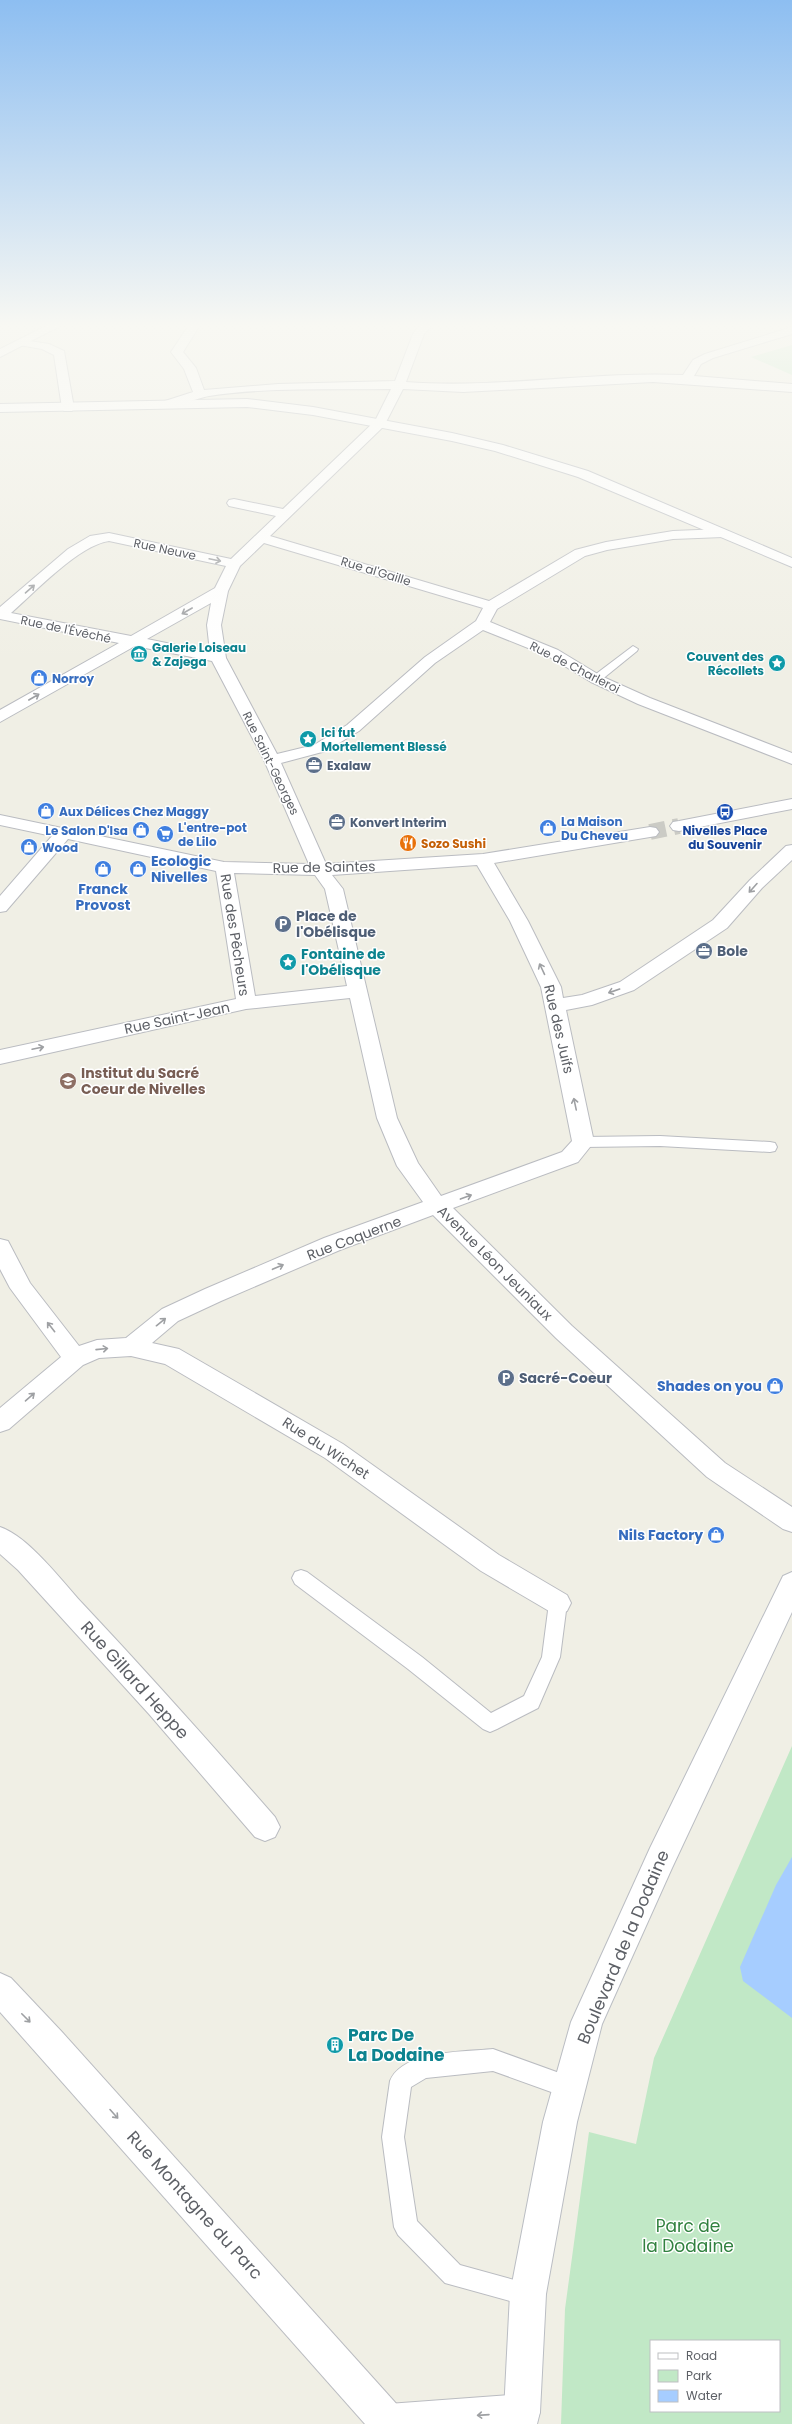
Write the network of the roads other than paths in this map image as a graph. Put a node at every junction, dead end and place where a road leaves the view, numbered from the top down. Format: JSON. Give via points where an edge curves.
{"nodes":[{"id":1,"x":364,"y":438,"type":"edge"},
{"id":2,"x":459,"y":438,"type":"edge"},
{"id":3,"x":234,"y":503,"type":"dead end"},
{"id":4,"x":286,"y":514,"type":"junction"},
{"id":5,"x":723,"y":534,"type":"junction"},
{"id":6,"x":261,"y":538,"type":"junction"},
{"id":7,"x":792,"y":563,"type":"edge"},
{"id":8,"x":234,"y":564,"type":"junction"},
{"id":9,"x":221,"y":591,"type":"junction"},
{"id":10,"x":491,"y":606,"type":"junction"},
{"id":11,"x":0,"y":615,"type":"edge"},
{"id":12,"x":482,"y":624,"type":"junction"},
{"id":13,"x":132,"y":642,"type":"junction"},
{"id":14,"x":633,"y":649,"type":"dead end"},
{"id":15,"x":218,"y":658,"type":"junction"},
{"id":16,"x":596,"y":679,"type":"junction"},
{"id":17,"x":0,"y":717,"type":"edge"},
{"id":18,"x":792,"y":759,"type":"edge"},
{"id":19,"x":272,"y":760,"type":"junction"},
{"id":20,"x":792,"y":804,"type":"edge"},
{"id":21,"x":0,"y":820,"type":"edge"},
{"id":22,"x":679,"y":826,"type":"tunnel mouth"},
{"id":23,"x":650,"y":832,"type":"tunnel mouth"},
{"id":24,"x":64,"y":833,"type":"junction"},
{"id":25,"x":792,"y":850,"type":"edge"},
{"id":26,"x":483,"y":859,"type":"junction"},
{"id":27,"x":224,"y":867,"type":"junction"},
{"id":28,"x":320,"y":870,"type":"junction"},
{"id":29,"x":0,"y":907,"type":"edge"},
{"id":30,"x":357,"y":991,"type":"junction"},
{"id":31,"x":246,"y":1003,"type":"junction"},
{"id":32,"x":555,"y":1006,"type":"junction"},
{"id":33,"x":0,"y":1057,"type":"edge"},
{"id":34,"x":583,"y":1142,"type":"junction"},
{"id":35,"x":770,"y":1147,"type":"dead end"},
{"id":36,"x":436,"y":1206,"type":"junction"},
{"id":37,"x":0,"y":1247,"type":"edge"},
{"id":38,"x":131,"y":1347,"type":"junction"},
{"id":39,"x":75,"y":1358,"type":"junction"},
{"id":40,"x":0,"y":1422,"type":"edge"},
{"id":41,"x":792,"y":1521,"type":"edge"},
{"id":42,"x":0,"y":1538,"type":"edge"},
{"id":43,"x":301,"y":1578,"type":"dead end"},
{"id":44,"x":792,"y":1584,"type":"edge"},
{"id":45,"x":558,"y":1603,"type":"joint"},
{"id":46,"x":265,"y":1827,"type":"dead end"},
{"id":47,"x":0,"y":1989,"type":"edge"},
{"id":48,"x":568,"y":2087,"type":"junction"},
{"id":49,"x":528,"y":2294,"type":"junction"},
{"id":50,"x":522,"y":2420,"type":"edge"},
{"id":51,"x":388,"y":2423,"type":"edge"}],
"edges":[{"from":1,"to":4,"type":"street","name":"Rue Saint-Georges"},
{"from":2,"to":5,"type":"street","via":[[583,474]]},
{"from":3,"to":4,"type":"street"},
{"from":4,"to":6,"type":"street","name":"Rue Saint-Georges"},
{"from":5,"to":7,"type":"street"},
{"from":5,"to":10,"type":"street","via":[[673,535],[580,553]]},
{"from":6,"to":8,"type":"street","name":"Rue Saint-Georges"},
{"from":6,"to":10,"type":"street","name":"Rue al'Gaille"},
{"from":8,"to":9,"type":"street","name":"Rue Saint-Georges"},
{"from":11,"to":8,"type":"street","name":"Rue Neuve","one_way":true,"via":[[73,552],[95,539],[109,537]]},
{"from":9,"to":13,"type":"street","one_way":true},
{"from":9,"to":15,"type":"street","name":"Rue Saint-Georges","via":[[214,625]]},
{"from":10,"to":12,"type":"street"},
{"from":11,"to":13,"type":"street","name":"Rue de l'Évêché"},
{"from":12,"to":16,"type":"street","name":"Rue de Charleroi","via":[[552,653]]},
{"from":12,"to":19,"type":"street","via":[[430,660],[353,728],[320,748]]},
{"from":13,"to":15,"type":"street"},
{"from":17,"to":13,"type":"street","one_way":true},
{"from":14,"to":16,"type":"lane"},
{"from":15,"to":19,"type":"street","name":"Rue Saint-Georges"},
{"from":16,"to":18,"type":"street","name":"Rue de Charleroi","via":[[644,701]]},
{"from":19,"to":28,"type":"street","name":"Rue Saint-Georges"},
{"from":20,"to":22,"type":"street"},
{"from":21,"to":24,"type":"street","name":"Rue de Saintes"},
{"from":23,"to":26,"type":"street","name":"Rue de Saintes"},
{"from":24,"to":27,"type":"street","name":"Rue de Saintes"},
{"from":24,"to":29,"type":"street"},
{"from":25,"to":32,"type":"street","one_way":true,"via":[[756,884],[720,924],[627,986],[585,1000]]},
{"from":26,"to":28,"type":"street","name":"Rue de Saintes"},
{"from":32,"to":26,"type":"street","name":"Rue des Juifs","one_way":true,"via":[[551,987],[519,920]]},
{"from":27,"to":28,"type":"street","name":"Rue de Saintes"},
{"from":27,"to":31,"type":"street","name":"Rue des Pêcheurs"},
{"from":28,"to":30,"type":"street","name":"Avenue Léon Jeuniaux","via":[[334,890]]},
{"from":30,"to":31,"type":"street","name":"Rue Saint-Jean"},
{"from":30,"to":36,"type":"street","name":"Avenue Léon Jeuniaux","via":[[387,1118],[408,1166]]},
{"from":33,"to":31,"type":"street","name":"Rue Saint-Jean","one_way":true},
{"from":34,"to":32,"type":"street","name":"Rue des Juifs","one_way":true},
{"from":34,"to":35,"type":"lane","via":[[660,1141]]},
{"from":36,"to":34,"type":"street","name":"Rue Coquerne","one_way":true,"via":[[570,1157]]},
{"from":38,"to":36,"type":"street","name":"Rue Coquerne","one_way":true,"via":[[170,1314],[332,1244]]},
{"from":36,"to":41,"type":"street","name":"Avenue Léon Jeuniaux","via":[[564,1332],[716,1470]]},
{"from":39,"to":37,"type":"street","one_way":true,"via":[[21,1288]]},
{"from":39,"to":38,"type":"street","name":"Rue du Wichet","one_way":true,"via":[[97,1349]]},
{"from":38,"to":45,"type":"street","name":"Rue du Wichet","via":[[171,1356],[315,1439],[490,1563]]},
{"from":40,"to":39,"type":"street","name":"Rue du Wichet","one_way":true},
{"from":42,"to":46,"type":"street","name":"Rue Gillard Heppe","via":[[27,1562],[159,1705]]},
{"from":43,"to":45,"type":"lane","via":[[490,1723],[531,1702],[551,1657]]},
{"from":44,"to":48,"type":"street","name":"Boulevard de la Dodaine","via":[[661,1858],[587,2022]]},
{"from":47,"to":51,"type":"street","name":"Rue Montagne du Parc","one_way":true,"via":[[51,2043]]},
{"from":48,"to":49,"type":"street","name":"Boulevard de la Dodaine"},
{"from":48,"to":49,"type":"lane","via":[[493,2060],[422,2067],[401,2081],[393,2137],[406,2228],[453,2275]]},
{"from":49,"to":50,"type":"street","name":"Boulevard de la Dodaine"},
{"from":50,"to":51,"type":"street","name":"Boulevard de la Dodaine","one_way":true}]}
